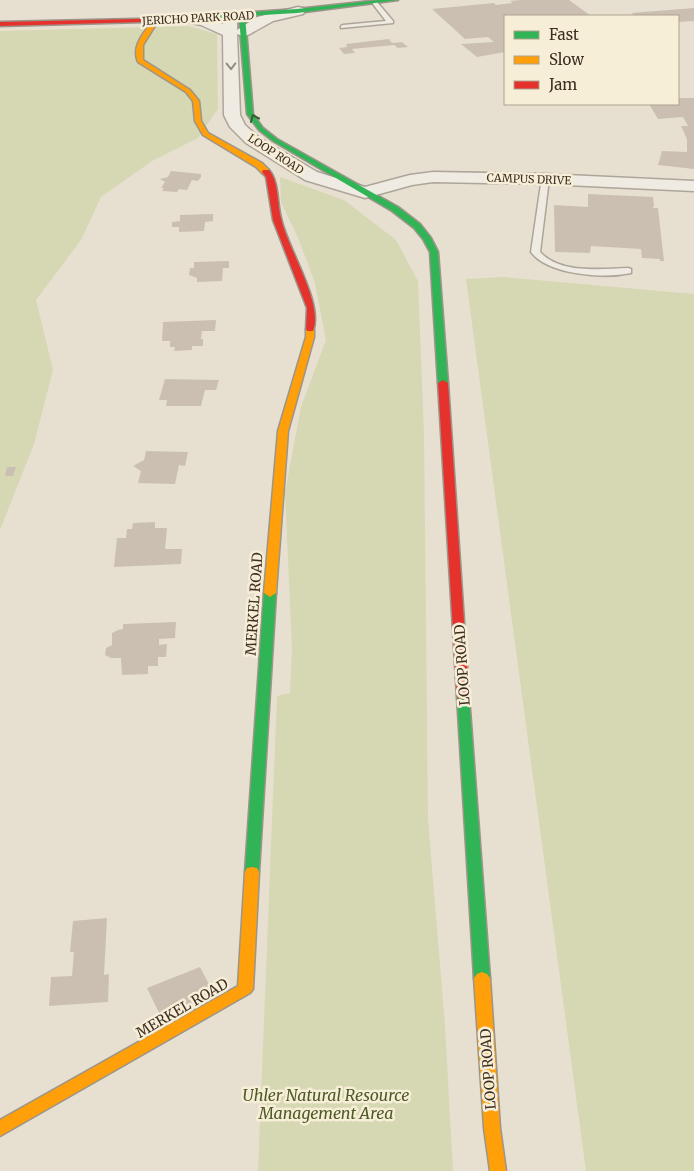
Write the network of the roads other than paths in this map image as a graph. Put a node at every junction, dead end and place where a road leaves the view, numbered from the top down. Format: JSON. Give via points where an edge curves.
{"nodes":[{"id":1,"x":395,"y":0,"type":"edge"},
{"id":2,"x":376,"y":3,"type":"junction"},
{"id":3,"x":298,"y":11,"type":"junction"},
{"id":4,"x":236,"y":16,"type":"junction"},
{"id":5,"x":192,"y":19,"type":"junction"},
{"id":6,"x":155,"y":21,"type":"junction"},
{"id":7,"x":0,"y":24,"type":"edge"},
{"id":8,"x":343,"y":27,"type":"dead end"},
{"id":9,"x":237,"y":33,"type":"junction"},
{"id":10,"x":545,"y":179,"type":"junction"},
{"id":11,"x":694,"y":186,"type":"edge"},
{"id":12,"x":365,"y":193,"type":"junction"},
{"id":13,"x":628,"y":271,"type":"dead end"},
{"id":14,"x":0,"y":1128,"type":"edge"},
{"id":15,"x":498,"y":1171,"type":"edge"}],
"edges":[{"from":1,"to":2,"type":"street","name":"JERICHO PARK ROAD"},
{"from":2,"to":3,"type":"street","name":"JERICHO PARK ROAD"},
{"from":2,"to":8,"type":"lane","via":[[391,22]]},
{"from":3,"to":4,"type":"street","name":"JERICHO PARK ROAD"},
{"from":3,"to":9,"type":"street","via":[[268,17]]},
{"from":4,"to":5,"type":"street","name":"JERICHO PARK ROAD"},
{"from":4,"to":9,"type":"street","name":"LOOP ROAD"},
{"from":5,"to":6,"type":"street","name":"JERICHO PARK ROAD"},
{"from":5,"to":9,"type":"street"},
{"from":6,"to":7,"type":"street","name":"JERICHO PARK ROAD"},
{"from":6,"to":14,"type":"street","name":"MERKEL ROAD","via":[[137,48],[137,56],[188,91],[196,101],[198,121],[205,134],[260,165],[270,176],[277,220],[311,308],[310,337],[283,431],[245,989]]},
{"from":9,"to":12,"type":"street","name":"LOOP ROAD","via":[[232,115],[238,127],[252,140],[311,176]]},
{"from":10,"to":11,"type":"street","name":"CAMPUS DRIVE"},
{"from":10,"to":12,"type":"street","name":"CAMPUS DRIVE","via":[[433,176]]},
{"from":10,"to":13,"type":"lane","via":[[535,252],[538,257],[566,268]]},
{"from":12,"to":15,"type":"street","name":"LOOP ROAD","via":[[395,209],[417,226],[427,238],[435,260],[492,1128]]}]}
